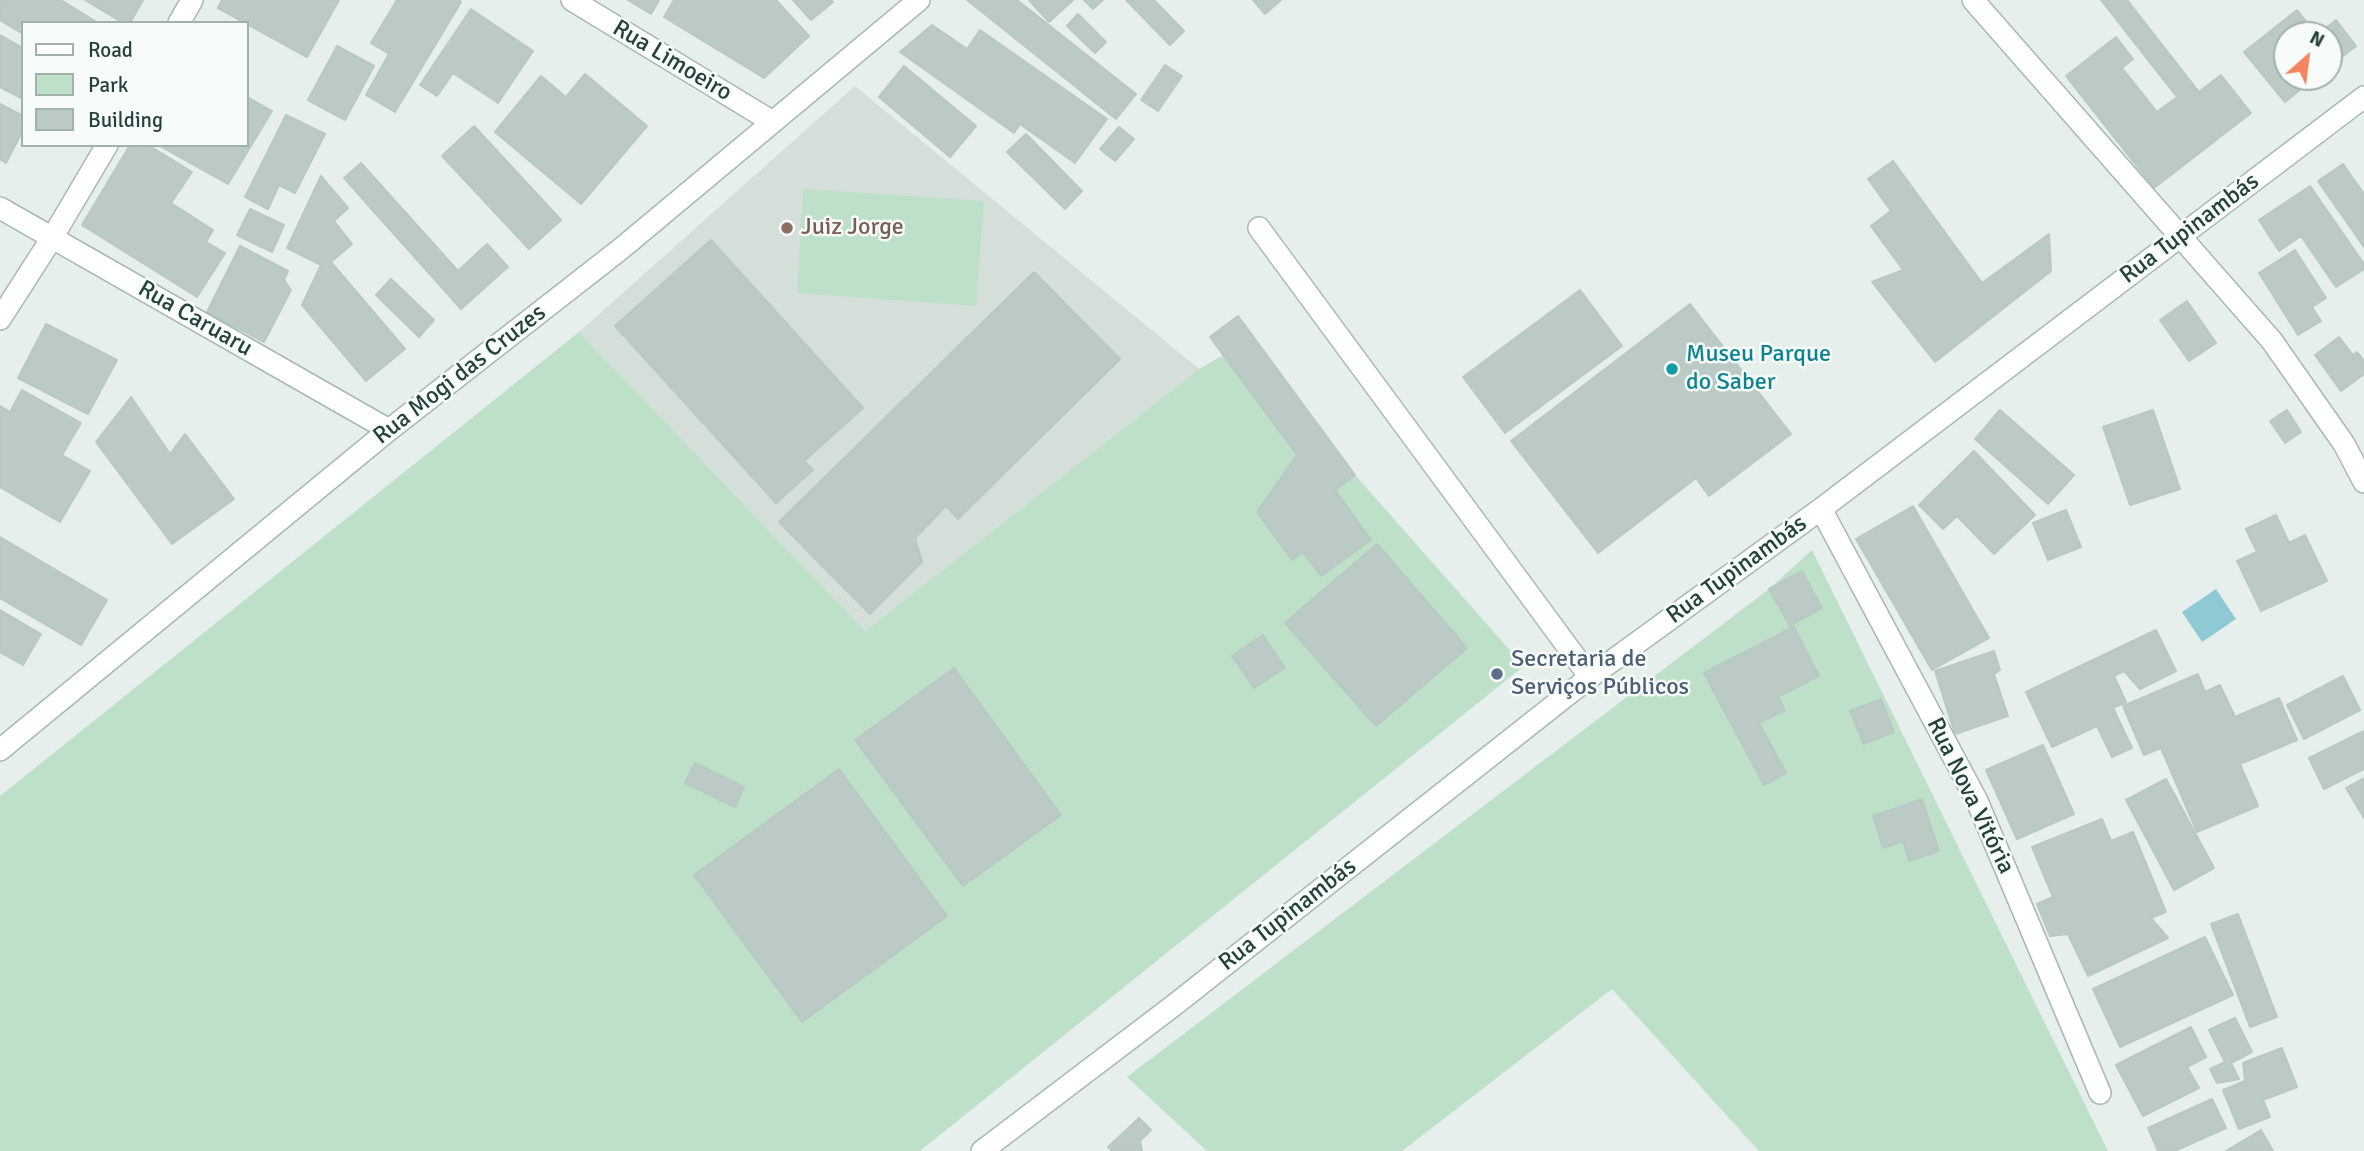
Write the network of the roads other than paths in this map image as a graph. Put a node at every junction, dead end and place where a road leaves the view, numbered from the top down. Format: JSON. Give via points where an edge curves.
{"nodes":[{"id":1,"x":192,"y":0,"type":"edge"},
{"id":2,"x":572,"y":0,"type":"edge"},
{"id":3,"x":919,"y":0,"type":"edge"},
{"id":4,"x":1973,"y":0,"type":"edge"},
{"id":5,"x":180,"y":21,"type":"edge"},
{"id":6,"x":2364,"y":97,"type":"edge"},
{"id":7,"x":771,"y":121,"type":"junction"},
{"id":8,"x":106,"y":147,"type":"edge"},
{"id":9,"x":0,"y":208,"type":"edge"},
{"id":10,"x":1259,"y":228,"type":"dead end"},
{"id":11,"x":2179,"y":237,"type":"junction"},
{"id":12,"x":52,"y":238,"type":"junction"},
{"id":13,"x":0,"y":319,"type":"edge"},
{"id":14,"x":389,"y":430,"type":"junction"},
{"id":15,"x":2364,"y":482,"type":"edge"},
{"id":16,"x":1821,"y":509,"type":"junction"},
{"id":17,"x":1590,"y":677,"type":"junction"},
{"id":18,"x":0,"y":750,"type":"edge"},
{"id":19,"x":2100,"y":1093,"type":"dead end"},
{"id":20,"x":982,"y":1151,"type":"edge"}],
"edges":[{"from":1,"to":5,"type":"street"},
{"from":2,"to":7,"type":"street","name":"Rua Limoeiro"},
{"from":3,"to":7,"type":"street","name":"Rua Mogi das Cruzes"},
{"from":4,"to":11,"type":"street"},
{"from":6,"to":11,"type":"street","name":"Rua Tupinambás"},
{"from":7,"to":14,"type":"street","name":"Rua Mogi das Cruzes","via":[[622,248]]},
{"from":8,"to":12,"type":"street"},
{"from":9,"to":12,"type":"street","name":"Rua Caruaru"},
{"from":10,"to":17,"type":"street"},
{"from":11,"to":15,"type":"street","via":[[2272,341],[2344,444]]},
{"from":11,"to":16,"type":"street","name":"Rua Tupinambás"},
{"from":12,"to":13,"type":"street"},
{"from":12,"to":14,"type":"street","name":"Rua Caruaru"},
{"from":14,"to":18,"type":"street","name":"Rua Mogi das Cruzes"},
{"from":16,"to":17,"type":"street","name":"Rua Tupinambás"},
{"from":16,"to":19,"type":"street","name":"Rua Nova Vitória","via":[[1977,801]]},
{"from":17,"to":20,"type":"street","name":"Rua Tupinambás"}]}
